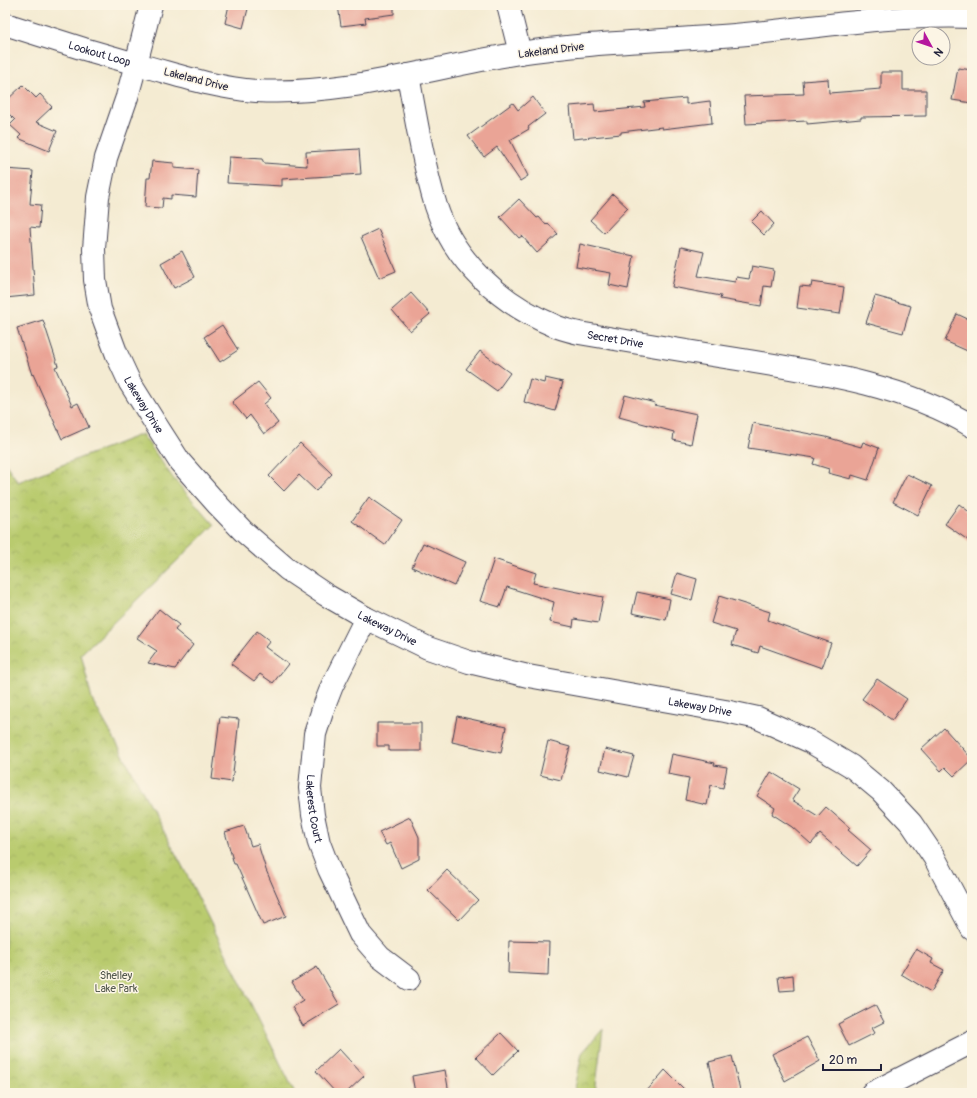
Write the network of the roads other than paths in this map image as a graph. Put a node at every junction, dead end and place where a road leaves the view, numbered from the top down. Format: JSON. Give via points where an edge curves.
{"nodes":[{"id":1,"x":151,"y":5,"type":"edge"},
{"id":2,"x":508,"y":5,"type":"edge"},
{"id":3,"x":972,"y":17,"type":"edge"},
{"id":4,"x":5,"y":24,"type":"edge"},
{"id":5,"x":520,"y":53,"type":"junction"},
{"id":6,"x":136,"y":64,"type":"junction"},
{"id":7,"x":408,"y":75,"type":"junction"},
{"id":8,"x":972,"y":426,"type":"edge"},
{"id":9,"x":366,"y":618,"type":"junction"},
{"id":10,"x":972,"y":929,"type":"edge"},
{"id":11,"x":409,"y":979,"type":"dead end"},
{"id":12,"x":972,"y":1042,"type":"edge"},
{"id":13,"x":872,"y":1093,"type":"edge"}],
"edges":[{"from":1,"to":6,"type":"street","name":"Lookout Loop"},
{"from":2,"to":5,"type":"street"},
{"from":3,"to":5,"type":"street","name":"Lakeland Drive","via":[[875,20],[736,35]]},
{"from":4,"to":6,"type":"street","name":"Lookout Loop"},
{"from":5,"to":7,"type":"street","name":"Lakeland Drive"},
{"from":6,"to":7,"type":"street","name":"Lakeland Drive","via":[[220,87],[254,91],[295,92]]},
{"from":6,"to":9,"type":"street","name":"Lakeway Drive","via":[[106,158],[95,220],[95,280],[100,309],[117,355],[130,383],[180,462],[223,510],[261,548],[287,569]]},
{"from":7,"to":8,"type":"street","name":"Secret Drive","via":[[436,207],[449,236],[465,260],[484,280],[502,297],[526,312],[553,326],[579,333],[822,373],[874,386],[929,405]]},
{"from":9,"to":10,"type":"street","name":"Lakeway Drive","via":[[428,648],[469,662],[564,683],[758,718],[809,741],[851,766],[881,791],[911,823],[934,857]]},
{"from":9,"to":11,"type":"street","name":"Lakerest Court","via":[[332,686],[315,734],[310,788],[313,815],[319,843],[329,869],[360,934],[380,957]]},
{"from":12,"to":13,"type":"street"}]}
